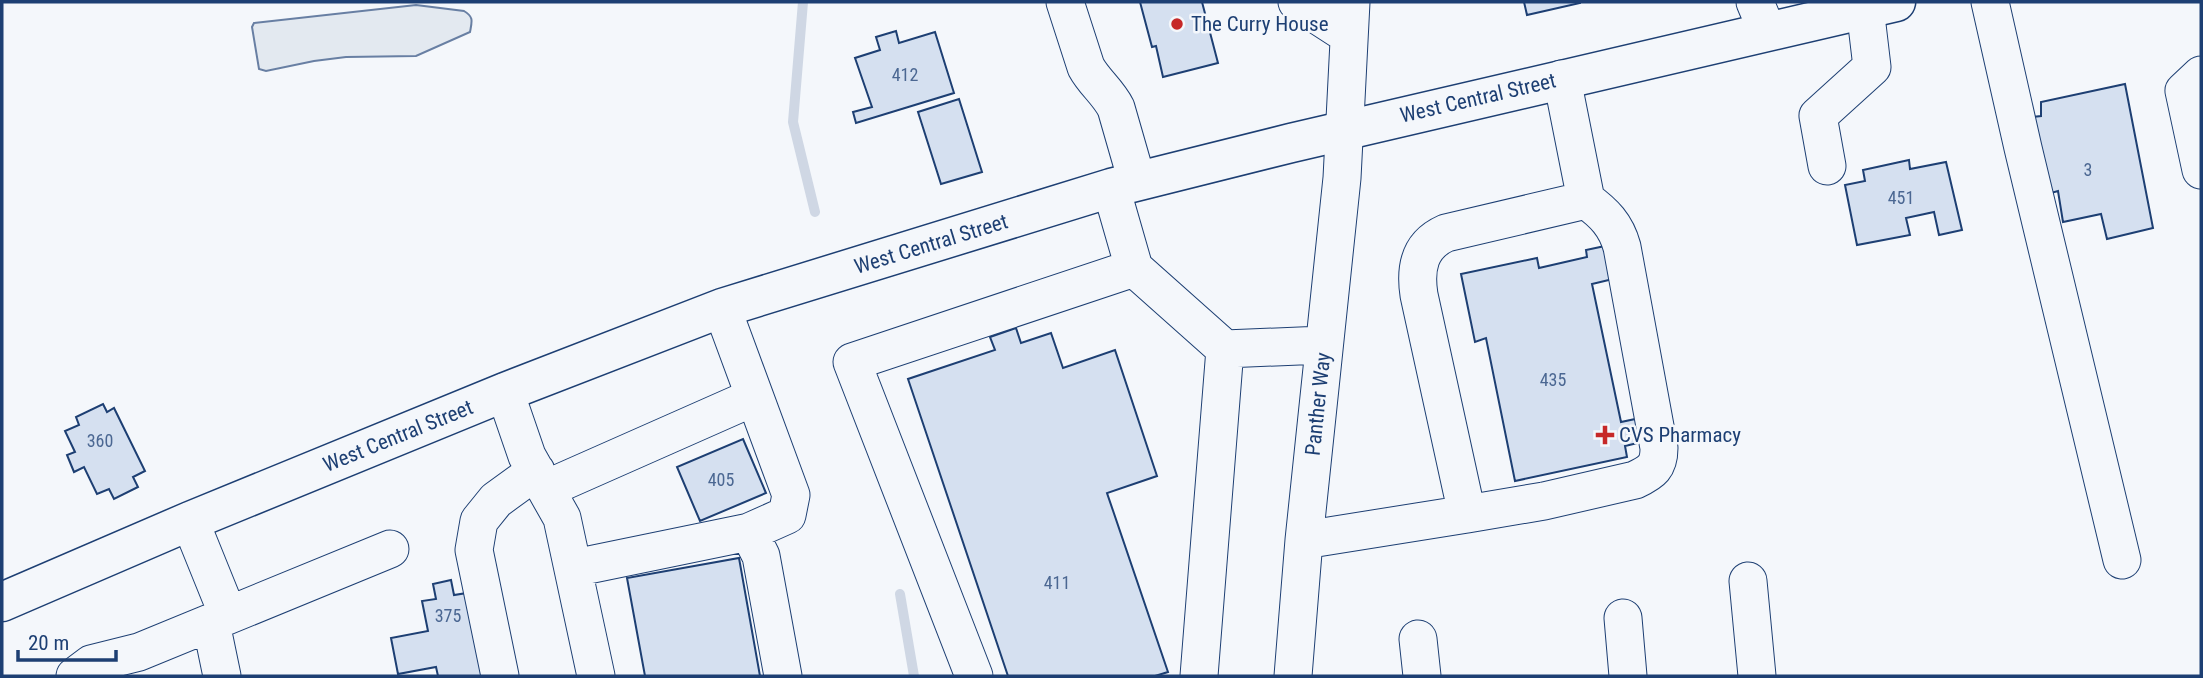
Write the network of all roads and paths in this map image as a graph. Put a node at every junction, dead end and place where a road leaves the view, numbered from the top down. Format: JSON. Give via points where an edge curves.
{"nodes":[{"id":1,"x":1065,"y":2,"type":"edge"},
{"id":2,"x":1297,"y":2,"type":"edge"},
{"id":3,"x":1990,"y":2,"type":"edge"},
{"id":4,"x":1880,"y":5,"type":"edge"},
{"id":5,"x":1761,"y":16,"type":"edge"},
{"id":6,"x":1350,"y":18,"type":"edge"},
{"id":7,"x":1562,"y":79,"type":"junction"},
{"id":8,"x":2192,"y":83,"type":"edge"},
{"id":9,"x":1344,"y":132,"type":"junction"},
{"id":10,"x":1827,"y":166,"type":"dead end"},
{"id":11,"x":2201,"y":170,"type":"edge"},
{"id":12,"x":1124,"y":184,"type":"junction"},
{"id":13,"x":1586,"y":200,"type":"junction"},
{"id":14,"x":1134,"y":268,"type":"junction"},
{"id":15,"x":722,"y":308,"type":"junction"},
{"id":16,"x":1324,"y":345,"type":"junction"},
{"id":17,"x":1225,"y":349,"type":"junction"},
{"id":18,"x":505,"y":392,"type":"junction"},
{"id":19,"x":754,"y":397,"type":"junction"},
{"id":20,"x":541,"y":480,"type":"junction"},
{"id":21,"x":1467,"y":514,"type":"junction"},
{"id":22,"x":190,"y":521,"type":"junction"},
{"id":23,"x":749,"y":532,"type":"junction"},
{"id":24,"x":1304,"y":540,"type":"junction"},
{"id":25,"x":390,"y":549,"type":"dead end"},
{"id":26,"x":2122,"y":560,"type":"dead end"},
{"id":27,"x":574,"y":568,"type":"junction"},
{"id":28,"x":1748,"y":581,"type":"dead end"},
{"id":29,"x":2,"y":602,"type":"edge"},
{"id":30,"x":1623,"y":618,"type":"dead end"},
{"id":31,"x":219,"y":619,"type":"junction"},
{"id":32,"x":1418,"y":639,"type":"dead end"},
{"id":33,"x":75,"y":676,"type":"edge"},
{"id":34,"x":222,"y":676,"type":"edge"},
{"id":35,"x":500,"y":676,"type":"edge"},
{"id":36,"x":596,"y":676,"type":"edge"},
{"id":37,"x":783,"y":676,"type":"edge"},
{"id":38,"x":974,"y":676,"type":"edge"},
{"id":39,"x":1199,"y":676,"type":"edge"},
{"id":40,"x":1293,"y":676,"type":"edge"},
{"id":41,"x":1422,"y":676,"type":"edge"},
{"id":42,"x":1628,"y":676,"type":"edge"},
{"id":43,"x":1757,"y":676,"type":"edge"}],
"edges":[{"from":1,"to":12,"type":"street","via":[[1086,67],[1116,108]]},
{"from":2,"to":6,"type":"street"},
{"from":3,"to":26,"type":"street"},
{"from":4,"to":5,"type":"main road","name":"West Central Street"},
{"from":4,"to":10,"type":"street","via":[[1872,67],[1818,116]]},
{"from":5,"to":7,"type":"main road","name":"West Central Street"},
{"from":6,"to":9,"type":"street","name":"Panther Way"},
{"from":7,"to":9,"type":"main road","name":"West Central Street"},
{"from":7,"to":13,"type":"street"},
{"from":8,"to":11,"type":"street"},
{"from":9,"to":12,"type":"main road","name":"West Central Street"},
{"from":9,"to":16,"type":"street","name":"Panther Way"},
{"from":12,"to":14,"type":"street"},
{"from":12,"to":15,"type":"main road","name":"West Central Street"},
{"from":13,"to":21,"type":"street","via":[[1446,233],[1424,249],[1417,271],[1419,295]]},
{"from":13,"to":21,"type":"street","via":[[1609,218],[1622,247],[1659,460],[1635,480]]},
{"from":14,"to":17,"type":"street"},
{"from":14,"to":38,"type":"street","via":[[852,362]]},
{"from":15,"to":18,"type":"main road","name":"West Central Street"},
{"from":15,"to":19,"type":"street"},
{"from":16,"to":17,"type":"street"},
{"from":16,"to":24,"type":"street","name":"Panther Way"},
{"from":17,"to":39,"type":"street"},
{"from":18,"to":20,"type":"street","via":[[527,456]]},
{"from":18,"to":22,"type":"main road","name":"West Central Street"},
{"from":19,"to":20,"type":"street"},
{"from":19,"to":23,"type":"street","via":[[791,495],[786,514]]},
{"from":20,"to":27,"type":"street","via":[[562,518]]},
{"from":20,"to":35,"type":"street","via":[[496,500],[479,521],[474,550]]},
{"from":21,"to":24,"type":"street"},
{"from":22,"to":29,"type":"main road","name":"West Central Street"},
{"from":22,"to":31,"type":"street"},
{"from":23,"to":27,"type":"street"},
{"from":23,"to":37,"type":"street","via":[[761,556]]},
{"from":24,"to":40,"type":"street","name":"Panther Way"},
{"from":25,"to":31,"type":"street"},
{"from":27,"to":36,"type":"street"},
{"from":28,"to":43,"type":"street"},
{"from":30,"to":42,"type":"street"},
{"from":31,"to":33,"type":"street","via":[[139,652],[91,664]]},
{"from":31,"to":34,"type":"street"},
{"from":32,"to":41,"type":"street"}]}
